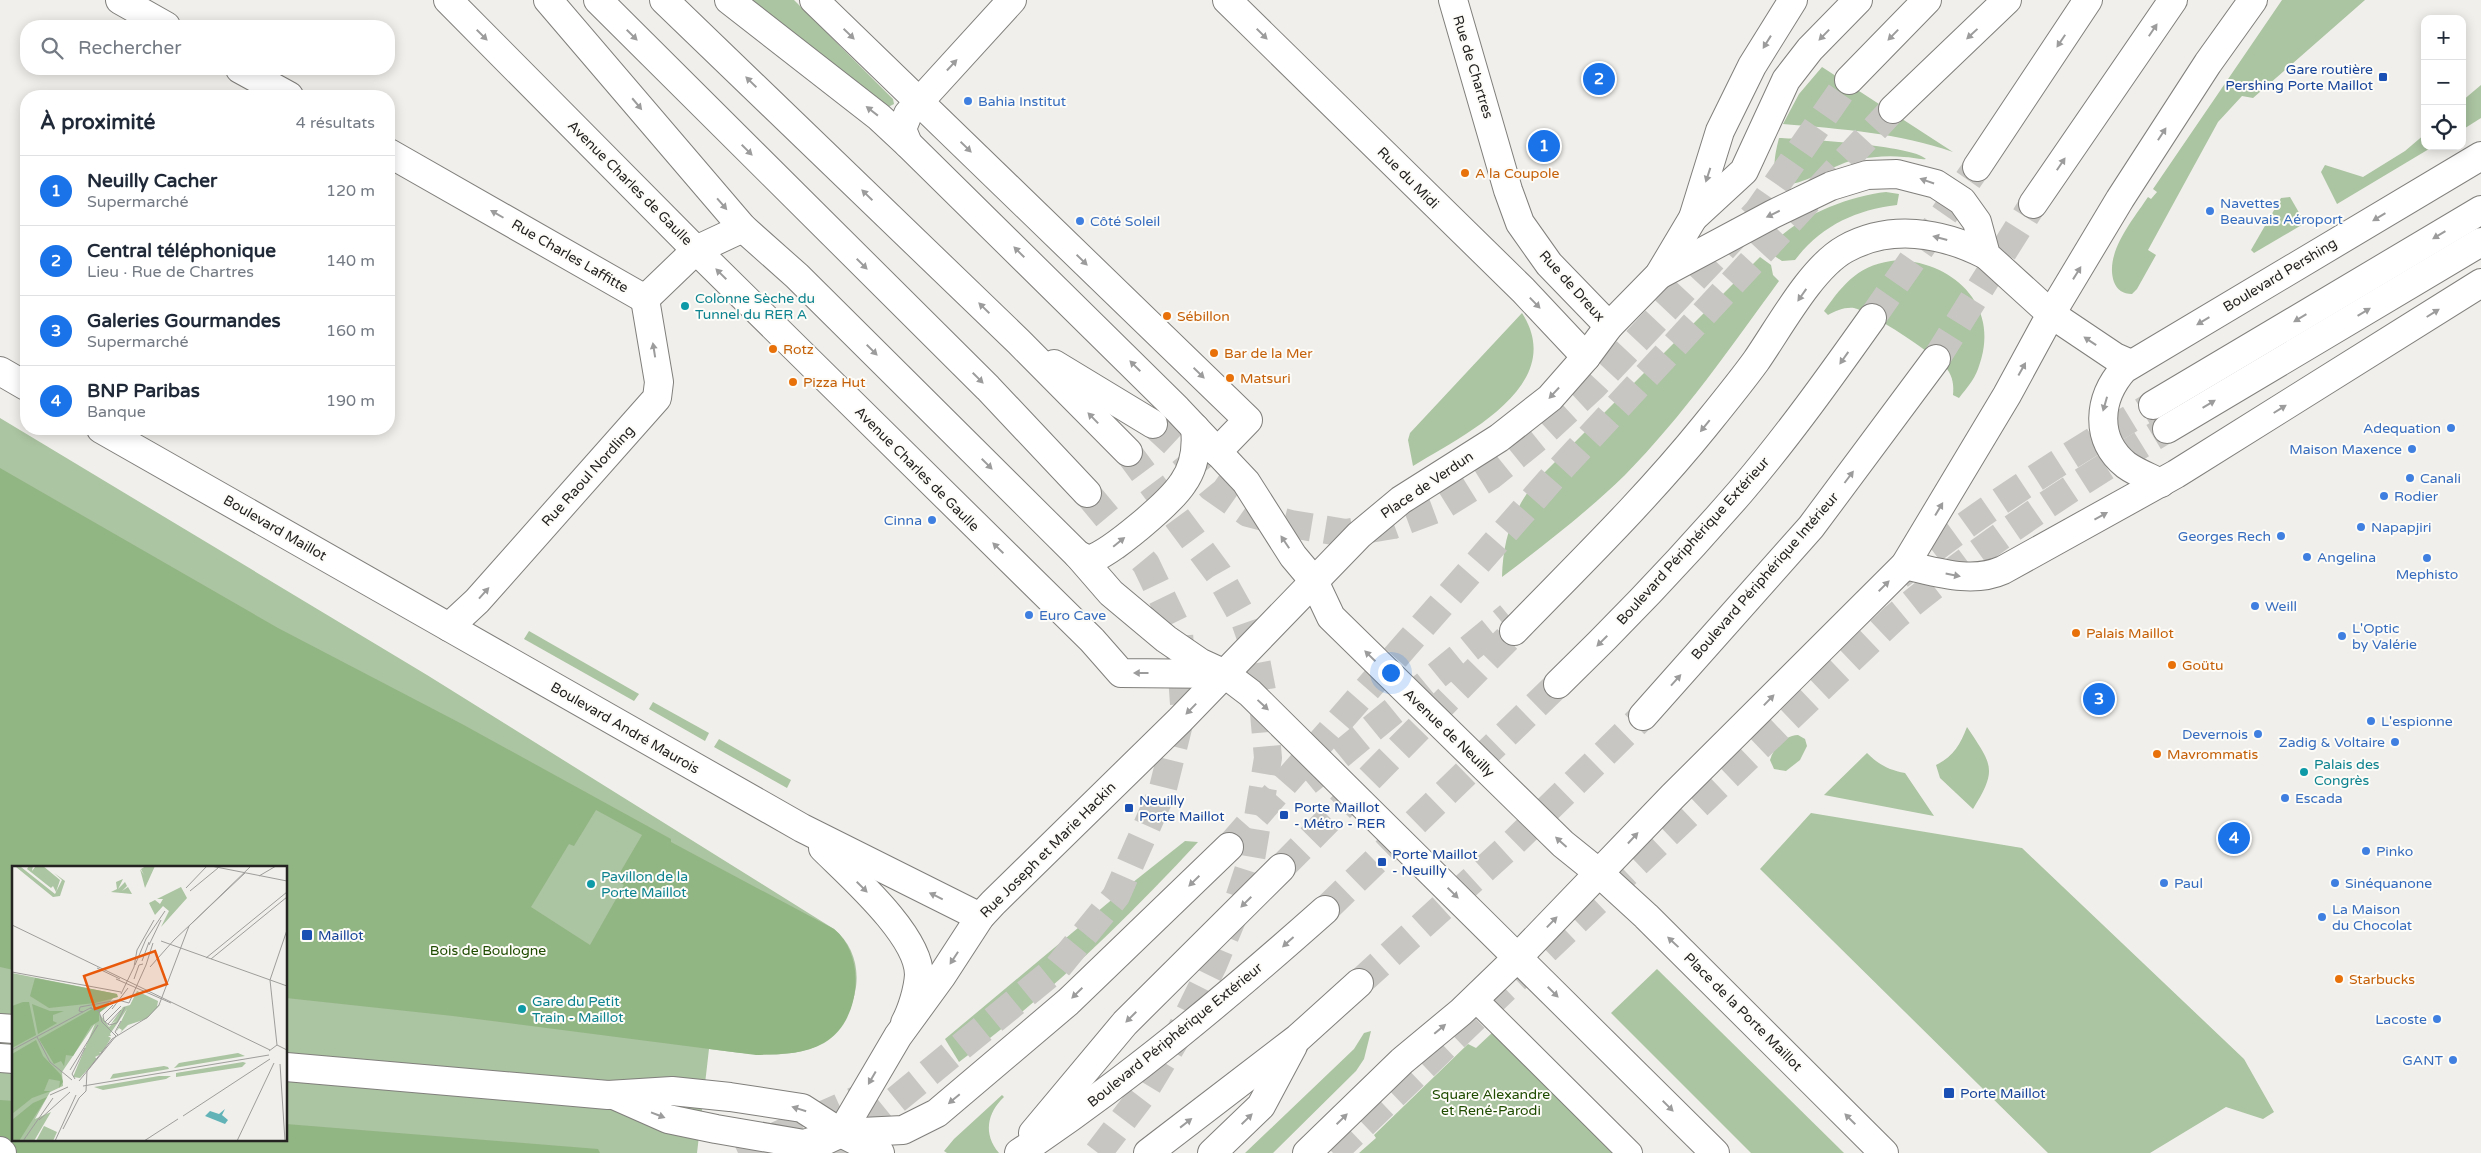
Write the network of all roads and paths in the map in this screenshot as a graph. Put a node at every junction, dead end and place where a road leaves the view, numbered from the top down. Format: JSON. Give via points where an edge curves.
{"nodes":[{"id":1,"x":120,"y":0,"type":"edge"},
{"id":2,"x":448,"y":0,"type":"edge"},
{"id":3,"x":548,"y":0,"type":"edge"},
{"id":4,"x":598,"y":0,"type":"edge"},
{"id":5,"x":664,"y":0,"type":"edge"},
{"id":6,"x":729,"y":0,"type":"edge"},
{"id":7,"x":814,"y":0,"type":"edge"},
{"id":8,"x":1012,"y":0,"type":"edge"},
{"id":9,"x":1227,"y":0,"type":"edge"},
{"id":10,"x":1453,"y":0,"type":"edge"},
{"id":11,"x":1793,"y":0,"type":"edge"},
{"id":12,"x":1858,"y":0,"type":"edge"},
{"id":13,"x":1927,"y":0,"type":"edge"},
{"id":14,"x":2007,"y":0,"type":"edge"},
{"id":15,"x":2088,"y":0,"type":"edge"},
{"id":16,"x":2173,"y":0,"type":"edge"},
{"id":17,"x":2253,"y":0,"type":"edge"},
{"id":18,"x":155,"y":20,"type":"edge"},
{"id":19,"x":251,"y":75,"type":"edge"},
{"id":20,"x":1849,"y":80,"type":"tunnel mouth"},
{"id":21,"x":278,"y":90,"type":"edge"},
{"id":22,"x":919,"y":102,"type":"junction"},
{"id":23,"x":1892,"y":109,"type":"tunnel mouth"},
{"id":24,"x":1493,"y":134,"type":"joint"},
{"id":25,"x":908,"y":144,"type":"junction"},
{"id":26,"x":395,"y":156,"type":"edge"},
{"id":27,"x":2481,"y":156,"type":"edge"},
{"id":28,"x":1977,"y":167,"type":"tunnel mouth"},
{"id":29,"x":2033,"y":204,"type":"tunnel mouth"},
{"id":30,"x":2481,"y":210,"type":"edge"},
{"id":31,"x":1693,"y":218,"type":"junction"},
{"id":32,"x":743,"y":228,"type":"junction"},
{"id":33,"x":1528,"y":236,"type":"junction"},
{"id":34,"x":2481,"y":242,"type":"edge"},
{"id":35,"x":696,"y":250,"type":"junction"},
{"id":36,"x":1986,"y":255,"type":"junction"},
{"id":37,"x":1500,"y":269,"type":"junction"},
{"id":38,"x":1659,"y":275,"type":"junction"},
{"id":39,"x":2481,"y":283,"type":"edge"},
{"id":40,"x":646,"y":299,"type":"junction"},
{"id":41,"x":2051,"y":314,"type":"junction"},
{"id":42,"x":1872,"y":318,"type":"tunnel mouth"},
{"id":43,"x":1609,"y":326,"type":"junction"},
{"id":44,"x":1019,"y":342,"type":"junction"},
{"id":45,"x":1586,"y":357,"type":"junction"},
{"id":46,"x":1936,"y":359,"type":"tunnel mouth"},
{"id":47,"x":2131,"y":364,"type":"junction"},
{"id":48,"x":0,"y":371,"type":"edge"},
{"id":49,"x":20,"y":383,"type":"edge"},
{"id":50,"x":2153,"y":405,"type":"tunnel mouth"},
{"id":51,"x":1153,"y":424,"type":"tunnel mouth"},
{"id":52,"x":1195,"y":428,"type":"junction"},
{"id":53,"x":2167,"y":429,"type":"tunnel mouth"},
{"id":54,"x":112,"y":435,"type":"edge"},
{"id":55,"x":1128,"y":452,"type":"tunnel mouth"},
{"id":56,"x":1217,"y":452,"type":"junction"},
{"id":57,"x":2161,"y":483,"type":"junction"},
{"id":58,"x":1087,"y":493,"type":"tunnel mouth"},
{"id":59,"x":1078,"y":555,"type":"junction"},
{"id":60,"x":1905,"y":565,"type":"junction"},
{"id":61,"x":1314,"y":581,"type":"junction"},
{"id":62,"x":1276,"y":623,"type":"joint"},
{"id":63,"x":1511,"y":623,"type":"tunnel mouth"},
{"id":64,"x":449,"y":627,"type":"junction"},
{"id":65,"x":1225,"y":674,"type":"junction"},
{"id":66,"x":1558,"y":684,"type":"tunnel mouth"},
{"id":67,"x":1643,"y":716,"type":"tunnel mouth"},
{"id":68,"x":802,"y":828,"type":"junction"},
{"id":69,"x":1229,"y":847,"type":"tunnel mouth"},
{"id":70,"x":1281,"y":868,"type":"tunnel mouth"},
{"id":71,"x":1599,"y":873,"type":"junction"},
{"id":72,"x":1325,"y":910,"type":"tunnel mouth"},
{"id":73,"x":980,"y":917,"type":"junction"},
{"id":74,"x":1518,"y":957,"type":"junction"},
{"id":75,"x":1359,"y":983,"type":"tunnel mouth"},
{"id":76,"x":1475,"y":999,"type":"junction"},
{"id":77,"x":898,"y":1036,"type":"junction"},
{"id":78,"x":1298,"y":1038,"type":"junction"},
{"id":79,"x":288,"y":1067,"type":"edge"},
{"id":80,"x":841,"y":1133,"type":"junction"},
{"id":81,"x":799,"y":1153,"type":"edge"},
{"id":82,"x":880,"y":1153,"type":"edge"},
{"id":83,"x":1018,"y":1153,"type":"edge"},
{"id":84,"x":1148,"y":1153,"type":"edge"},
{"id":85,"x":1212,"y":1153,"type":"edge"},
{"id":86,"x":1307,"y":1153,"type":"edge"},
{"id":87,"x":1630,"y":1153,"type":"edge"},
{"id":88,"x":1715,"y":1153,"type":"edge"},
{"id":89,"x":1884,"y":1153,"type":"edge"}],
"edges":[{"from":1,"to":18,"type":"main road"},
{"from":2,"to":35,"type":"main road","name":"Avenue Charles de Gaulle","one_way":true},
{"from":3,"to":32,"type":"main road","one_way":true},
{"from":4,"to":58,"type":"main road","one_way":true,"via":[[988,388]]},
{"from":44,"to":5,"type":"main road","one_way":true},
{"from":25,"to":6,"type":"main road","one_way":true,"via":[[879,117]]},
{"from":7,"to":22,"type":"main road","one_way":true},
{"from":22,"to":8,"type":"main road","one_way":true},
{"from":9,"to":37,"type":"main road","name":"Rue du Midi","one_way":true},
{"from":10,"to":24,"type":"main road","name":"Rue de Chartres"},
{"from":11,"to":31,"type":"main road","one_way":true,"via":[[1752,66],[1720,132]]},
{"from":12,"to":31,"type":"main road","one_way":true,"via":[[1786,80],[1744,171]]},
{"from":13,"to":20,"type":"main road","one_way":true},
{"from":14,"to":23,"type":"main road","one_way":true},
{"from":15,"to":28,"type":"main road","one_way":true},
{"from":29,"to":16,"type":"main road","one_way":true},
{"from":41,"to":17,"type":"main road","one_way":true,"via":[[2120,199]]},
{"from":19,"to":21,"type":"main road"},
{"from":22,"to":25,"type":"main road","via":[[904,120],[903,133]]},
{"from":22,"to":56,"type":"main road","one_way":true,"via":[[1248,420]]},
{"from":24,"to":33,"type":"main road","name":"Rue de Dreux","via":[[1508,190]]},
{"from":52,"to":25,"type":"main road","one_way":true},
{"from":40,"to":26,"type":"main road","name":"Rue Charles Laffitte","one_way":true},
{"from":27,"to":47,"type":"main road","name":"Boulevard Pershing","one_way":true},
{"from":30,"to":50,"type":"main road","one_way":true},
{"from":31,"to":38,"type":"main road"},
{"from":32,"to":35,"type":"main road"},
{"from":32,"to":59,"type":"main road","one_way":true,"via":[[797,276]]},
{"from":33,"to":37,"type":"main road"},
{"from":33,"to":43,"type":"main road","name":"Rue de Dreux","via":[[1548,264]]},
{"from":53,"to":34,"type":"main road","one_way":true},
{"from":35,"to":40,"type":"main road"},
{"from":65,"to":35,"type":"main road","name":"Avenue Charles de Gaulle","one_way":true,"via":[[1121,674],[1092,640]]},
{"from":36,"to":38,"type":"main road","one_way":true,"via":[[1977,222],[1962,201],[1926,181],[1877,173],[1831,186]]},
{"from":36,"to":41,"type":"main road"},
{"from":36,"to":63,"type":"main road","one_way":true,"via":[[1950,241],[1901,233],[1858,242],[1833,257],[1815,276],[1755,363],[1667,472],[1610,532]]},
{"from":37,"to":45,"type":"main road","name":"Rue du Midi","one_way":true},
{"from":38,"to":43,"type":"main road","name":"Place de Verdun"},
{"from":57,"to":39,"type":"main road","one_way":true},
{"from":64,"to":40,"type":"main road","name":"Rue Raoul Nordling","one_way":true,"via":[[658,398],[659,382]]},
{"from":47,"to":41,"type":"main road","one_way":true},
{"from":60,"to":41,"type":"main road","one_way":true,"via":[[2007,395]]},
{"from":42,"to":66,"type":"main road","name":"Boulevard Périphérique Extérieur","one_way":true,"via":[[1742,490],[1641,601]]},
{"from":43,"to":45,"type":"main road","name":"Place de Verdun"},
{"from":44,"to":51,"type":"main road"},
{"from":55,"to":44,"type":"main road","one_way":true},
{"from":45,"to":61,"type":"main road","name":"Place de Verdun","one_way":true,"via":[[1550,398],[1522,422],[1389,509]]},
{"from":67,"to":46,"type":"main road","name":"Boulevard Périphérique Intérieur","one_way":true,"via":[[1811,527]]},
{"from":47,"to":57,"type":"main road","name":"Boulevard Pershing","one_way":true,"via":[[2118,376],[2110,390],[2103,409],[2103,431],[2123,462]]},
{"from":48,"to":49,"type":"main road"},
{"from":52,"to":56,"type":"main road"},
{"from":59,"to":52,"type":"main road","one_way":true,"via":[[1089,560],[1102,556],[1146,520],[1184,482],[1197,448]]},
{"from":54,"to":64,"type":"main road","name":"Boulevard Maillot"},
{"from":61,"to":56,"type":"main road","name":"Avenue de Neuilly","one_way":true,"via":[[1293,556],[1246,482]]},
{"from":60,"to":57,"type":"main road","one_way":true,"via":[[1962,576],[1996,573]]},
{"from":59,"to":65,"type":"main road","via":[[1111,593],[1173,644]]},
{"from":71,"to":60,"type":"main road","one_way":true},
{"from":61,"to":62,"type":"main road","name":"Place de Verdun"},
{"from":71,"to":61,"type":"main road","name":"Avenue de Neuilly","one_way":true,"via":[[1563,844],[1331,617]]},
{"from":62,"to":65,"type":"main road","name":"Rue Joseph et Marie Hackin"},
{"from":64,"to":68,"type":"main road","name":"Boulevard André Maurois"},
{"from":65,"to":73,"type":"main road","name":"Rue Joseph et Marie Hackin","one_way":true},
{"from":65,"to":74,"type":"main road","one_way":true,"via":[[1294,735]]},
{"from":73,"to":68,"type":"main road","name":"Boulevard André Maurois","one_way":true},
{"from":68,"to":77,"type":"main road","name":"Boulevard André Maurois","one_way":true,"via":[[872,896],[912,951],[919,976],[911,1009]]},
{"from":69,"to":80,"type":"main road","one_way":true,"via":[[1068,1002],[938,1113],[902,1130]]},
{"from":70,"to":83,"type":"main road","one_way":true,"via":[[1125,1023]]},
{"from":74,"to":71,"type":"main road","one_way":true},
{"from":89,"to":71,"type":"main road","name":"Place de la Porte Maillot","one_way":true,"via":[[1678,946]]},
{"from":72,"to":83,"type":"main road","name":"Boulevard Périphérique Extérieur","one_way":true,"via":[[1142,1066]]},
{"from":73,"to":77,"type":"main road","name":"Rue Joseph et Marie Hackin","one_way":true},
{"from":74,"to":76,"type":"main road"},
{"from":74,"to":88,"type":"main road","one_way":true},
{"from":75,"to":78,"type":"main road"},
{"from":86,"to":76,"type":"main road","one_way":true,"via":[[1402,1060]]},
{"from":76,"to":87,"type":"street"},
{"from":77,"to":80,"type":"main road","name":"Rue Joseph et Marie Hackin","one_way":true},
{"from":84,"to":78,"type":"main road","one_way":true},
{"from":85,"to":78,"type":"main road","one_way":true,"via":[[1261,1106]]},
{"from":79,"to":80,"type":"main road","via":[[614,1095],[672,1091],[802,1108]]},
{"from":80,"to":81,"type":"main road"},
{"from":80,"to":82,"type":"main road"}]}
